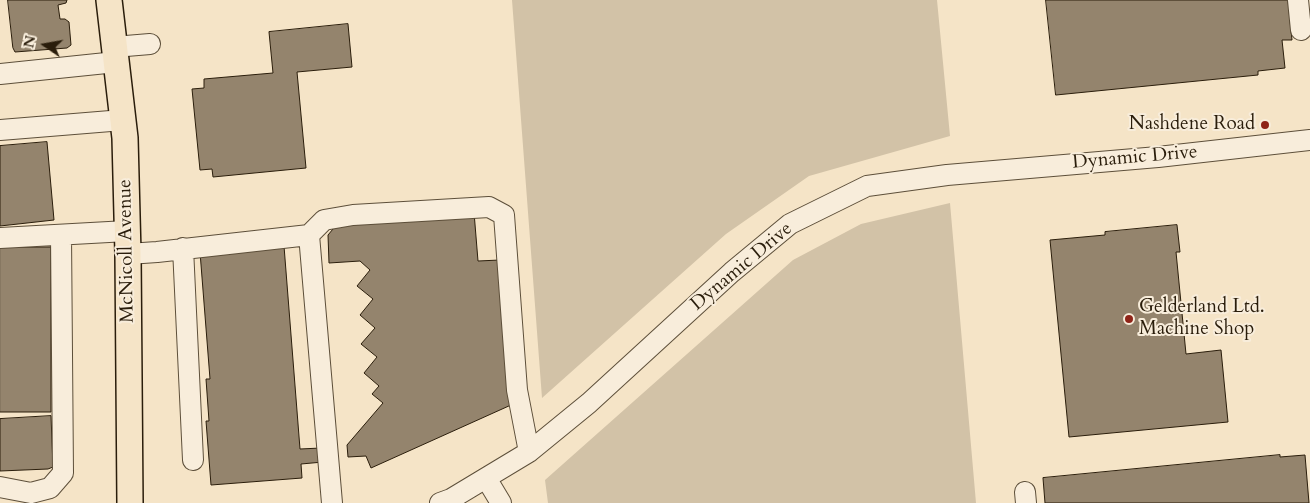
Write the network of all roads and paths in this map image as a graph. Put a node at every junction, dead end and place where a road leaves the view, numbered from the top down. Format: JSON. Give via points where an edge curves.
{"nodes":[{"id":1,"x":109,"y":0,"type":"edge"},
{"id":2,"x":1298,"y":0,"type":"edge"},
{"id":3,"x":1301,"y":30,"type":"dead end"},
{"id":4,"x":150,"y":44,"type":"dead end"},
{"id":5,"x":115,"y":55,"type":"junction"},
{"id":6,"x":0,"y":74,"type":"edge"},
{"id":7,"x":123,"y":120,"type":"junction"},
{"id":8,"x":0,"y":130,"type":"edge"},
{"id":9,"x":1310,"y":140,"type":"edge"},
{"id":10,"x":61,"y":234,"type":"junction"},
{"id":11,"x":309,"y":235,"type":"junction"},
{"id":12,"x":0,"y":238,"type":"edge"},
{"id":13,"x":128,"y":243,"type":"junction"},
{"id":14,"x":183,"y":248,"type":"junction"},
{"id":15,"x":529,"y":452,"type":"junction"},
{"id":16,"x":193,"y":460,"type":"dead end"},
{"id":17,"x":486,"y":478,"type":"junction"},
{"id":18,"x":0,"y":487,"type":"edge"},
{"id":19,"x":130,"y":503,"type":"edge"},
{"id":20,"x":332,"y":503,"type":"edge"},
{"id":21,"x":440,"y":503,"type":"edge"},
{"id":22,"x":501,"y":503,"type":"edge"}],
"edges":[{"from":1,"to":5,"type":"main road","name":"McNicoll Avenue"},
{"from":2,"to":3,"type":"street"},
{"from":4,"to":5,"type":"street"},
{"from":5,"to":6,"type":"street"},
{"from":5,"to":7,"type":"main road","name":"McNicoll Avenue"},
{"from":7,"to":8,"type":"street"},
{"from":7,"to":13,"type":"main road","name":"McNicoll Avenue"},
{"from":9,"to":15,"type":"street","name":"Dynamic Drive","via":[[947,175],[867,186],[790,224],[732,272],[589,403]]},
{"from":10,"to":12,"type":"street"},
{"from":10,"to":13,"type":"street"},
{"from":10,"to":18,"type":"street","via":[[63,473],[50,488],[31,493]]},
{"from":11,"to":14,"type":"street"},
{"from":11,"to":15,"type":"street","via":[[324,220],[353,215],[489,207],[504,215],[517,390]]},
{"from":11,"to":20,"type":"street"},
{"from":13,"to":14,"type":"street","via":[[157,252]]},
{"from":13,"to":19,"type":"main road","name":"McNicoll Avenue"},
{"from":14,"to":16,"type":"street"},
{"from":15,"to":17,"type":"street","name":"Dynamic Drive"},
{"from":17,"to":21,"type":"street","name":"Dynamic Drive"},
{"from":17,"to":22,"type":"street"}]}
